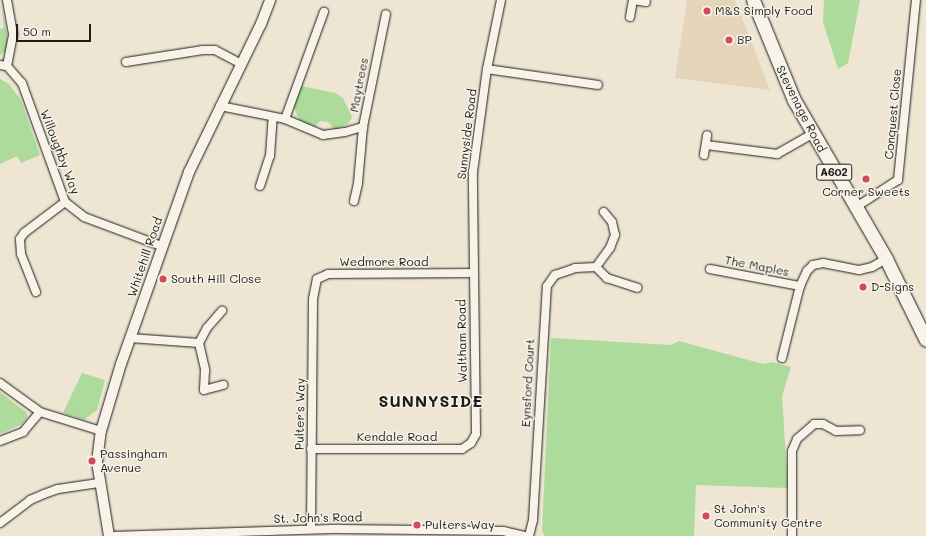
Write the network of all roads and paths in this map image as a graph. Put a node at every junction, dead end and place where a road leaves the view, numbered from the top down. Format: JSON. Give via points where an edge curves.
{"nodes":[{"id":1,"x":7,"y":0,"type":"edge"},
{"id":2,"x":270,"y":0,"type":"edge"},
{"id":3,"x":501,"y":0,"type":"edge"},
{"id":4,"x":633,"y":0,"type":"edge"},
{"id":5,"x":753,"y":0,"type":"edge"},
{"id":6,"x":916,"y":0,"type":"edge"},
{"id":7,"x":646,"y":2,"type":"dead end"},
{"id":8,"x":324,"y":12,"type":"dead end"},
{"id":9,"x":386,"y":14,"type":"dead end"},
{"id":10,"x":630,"y":17,"type":"dead end"},
{"id":11,"x":126,"y":62,"type":"dead end"},
{"id":12,"x":242,"y":64,"type":"junction"},
{"id":13,"x":3,"y":65,"type":"edge"},
{"id":14,"x":487,"y":69,"type":"junction"},
{"id":15,"x":598,"y":85,"type":"dead end"},
{"id":16,"x":220,"y":106,"type":"junction"},
{"id":17,"x":273,"y":117,"type":"junction"},
{"id":18,"x":285,"y":119,"type":"junction"},
{"id":19,"x":363,"y":126,"type":"junction"},
{"id":20,"x":812,"y":134,"type":"junction"},
{"id":21,"x":707,"y":135,"type":"dead end"},
{"id":22,"x":706,"y":145,"type":"junction"},
{"id":23,"x":704,"y":155,"type":"dead end"},
{"id":24,"x":260,"y":186,"type":"dead end"},
{"id":25,"x":354,"y":201,"type":"dead end"},
{"id":26,"x":65,"y":202,"type":"junction"},
{"id":27,"x":856,"y":207,"type":"junction"},
{"id":28,"x":604,"y":212,"type":"dead end"},
{"id":29,"x":161,"y":246,"type":"junction"},
{"id":30,"x":886,"y":259,"type":"junction"},
{"id":31,"x":596,"y":267,"type":"junction"},
{"id":32,"x":710,"y":269,"type":"dead end"},
{"id":33,"x":474,"y":273,"type":"junction"},
{"id":34,"x":800,"y":286,"type":"junction"},
{"id":35,"x":637,"y":288,"type":"dead end"},
{"id":36,"x":36,"y":292,"type":"dead end"},
{"id":37,"x":313,"y":299,"type":"joint"},
{"id":38,"x":222,"y":311,"type":"dead end"},
{"id":39,"x":130,"y":338,"type":"junction"},
{"id":40,"x":926,"y":340,"type":"edge"},
{"id":41,"x":199,"y":343,"type":"junction"},
{"id":42,"x":782,"y":358,"type":"dead end"},
{"id":43,"x":0,"y":383,"type":"edge"},
{"id":44,"x":223,"y":385,"type":"dead end"},
{"id":45,"x":40,"y":412,"type":"junction"},
{"id":46,"x":860,"y":430,"type":"dead end"},
{"id":47,"x":101,"y":431,"type":"junction"},
{"id":48,"x":476,"y":434,"type":"joint"},
{"id":49,"x":0,"y":441,"type":"edge"},
{"id":50,"x":311,"y":449,"type":"junction"},
{"id":51,"x":99,"y":483,"type":"junction"},
{"id":52,"x":0,"y":523,"type":"edge"},
{"id":53,"x":311,"y":529,"type":"junction"},
{"id":54,"x":219,"y":534,"type":"edge"},
{"id":55,"x":109,"y":536,"type":"edge"},
{"id":56,"x":112,"y":536,"type":"edge"},
{"id":57,"x":524,"y":536,"type":"edge"},
{"id":58,"x":529,"y":536,"type":"edge"},
{"id":59,"x":792,"y":536,"type":"edge"}],
"edges":[{"from":1,"to":13,"type":"street","via":[[13,34]]},
{"from":2,"to":12,"type":"street","name":"Whitehill Road"},
{"from":3,"to":14,"type":"street","name":"Sunnyside Road"},
{"from":4,"to":7,"type":"street"},
{"from":4,"to":10,"type":"street"},
{"from":5,"to":20,"type":"main road","name":"Stevenage Road","number":"A602","via":[[781,73]]},
{"from":6,"to":27,"type":"street","name":"Conquest Close","via":[[898,180]]},
{"from":8,"to":18,"type":"street"},
{"from":9,"to":19,"type":"street","name":"Maytrees"},
{"from":11,"to":12,"type":"street","via":[[215,50]]},
{"from":12,"to":16,"type":"street","name":"Whitehill Road"},
{"from":13,"to":26,"type":"street","name":"Willoughby Way","via":[[22,83]]},
{"from":14,"to":15,"type":"street"},
{"from":14,"to":33,"type":"street","name":"Sunnyside Road","via":[[473,172]]},
{"from":16,"to":17,"type":"street","name":"Maytrees"},
{"from":16,"to":29,"type":"street","name":"Whitehill Road","via":[[189,172]]},
{"from":17,"to":18,"type":"street","name":"Maytrees"},
{"from":17,"to":24,"type":"street","via":[[270,156]]},
{"from":18,"to":19,"type":"street","name":"Maytrees","via":[[323,135]]},
{"from":19,"to":25,"type":"street"},
{"from":20,"to":22,"type":"street","via":[[777,154]]},
{"from":20,"to":27,"type":"main road","name":"Stevenage Road","number":"A602"},
{"from":21,"to":22,"type":"street"},
{"from":22,"to":23,"type":"street"},
{"from":26,"to":29,"type":"street","name":"Willoughby Way","via":[[84,217]]},
{"from":26,"to":36,"type":"street","via":[[24,233],[20,239],[21,254]]},
{"from":27,"to":30,"type":"main road","name":"Stevenage Road","number":"A602"},
{"from":28,"to":31,"type":"street","via":[[612,222],[614,235],[610,248]]},
{"from":29,"to":39,"type":"street","name":"Whitehill Road"},
{"from":30,"to":34,"type":"street","name":"The Maples","via":[[872,267],[858,270],[823,263],[813,264]]},
{"from":30,"to":40,"type":"main road","name":"Stevenage Road","number":"A602"},
{"from":31,"to":35,"type":"street","via":[[612,281]]},
{"from":31,"to":58,"type":"street","name":"Eynsford Court","via":[[575,268],[555,276],[548,286],[533,520]]},
{"from":32,"to":34,"type":"street","name":"The Maples"},
{"from":33,"to":37,"type":"street","name":"Wedmore Road","via":[[328,274],[317,279]]},
{"from":33,"to":48,"type":"street","name":"Waltham Road"},
{"from":34,"to":42,"type":"street","name":"The Maples"},
{"from":37,"to":50,"type":"street","name":"Pulter's Way"},
{"from":38,"to":41,"type":"street","via":[[207,328]]},
{"from":39,"to":41,"type":"street"},
{"from":39,"to":47,"type":"street","name":"Whitehill Road"},
{"from":41,"to":44,"type":"street","via":[[205,370],[204,390]]},
{"from":43,"to":45,"type":"street"},
{"from":45,"to":47,"type":"street"},
{"from":45,"to":49,"type":"street","via":[[23,432]]},
{"from":46,"to":59,"type":"street","via":[[836,431],[823,424],[814,424],[797,439],[792,451]]},
{"from":47,"to":51,"type":"street","name":"Whitehill Road","via":[[97,462]]},
{"from":48,"to":50,"type":"street","name":"Kendale Road","via":[[471,444],[462,448]]},
{"from":50,"to":53,"type":"street","name":"Pulter's Way"},
{"from":51,"to":52,"type":"street","via":[[58,489],[44,494],[30,500]]},
{"from":51,"to":55,"type":"street","name":"Whitehill Road"},
{"from":53,"to":54,"type":"street","name":"St. John's Road"},
{"from":53,"to":57,"type":"street","name":"St. John's Road","via":[[503,531]]},
{"from":54,"to":56,"type":"street","name":"St. John's Road"}]}
